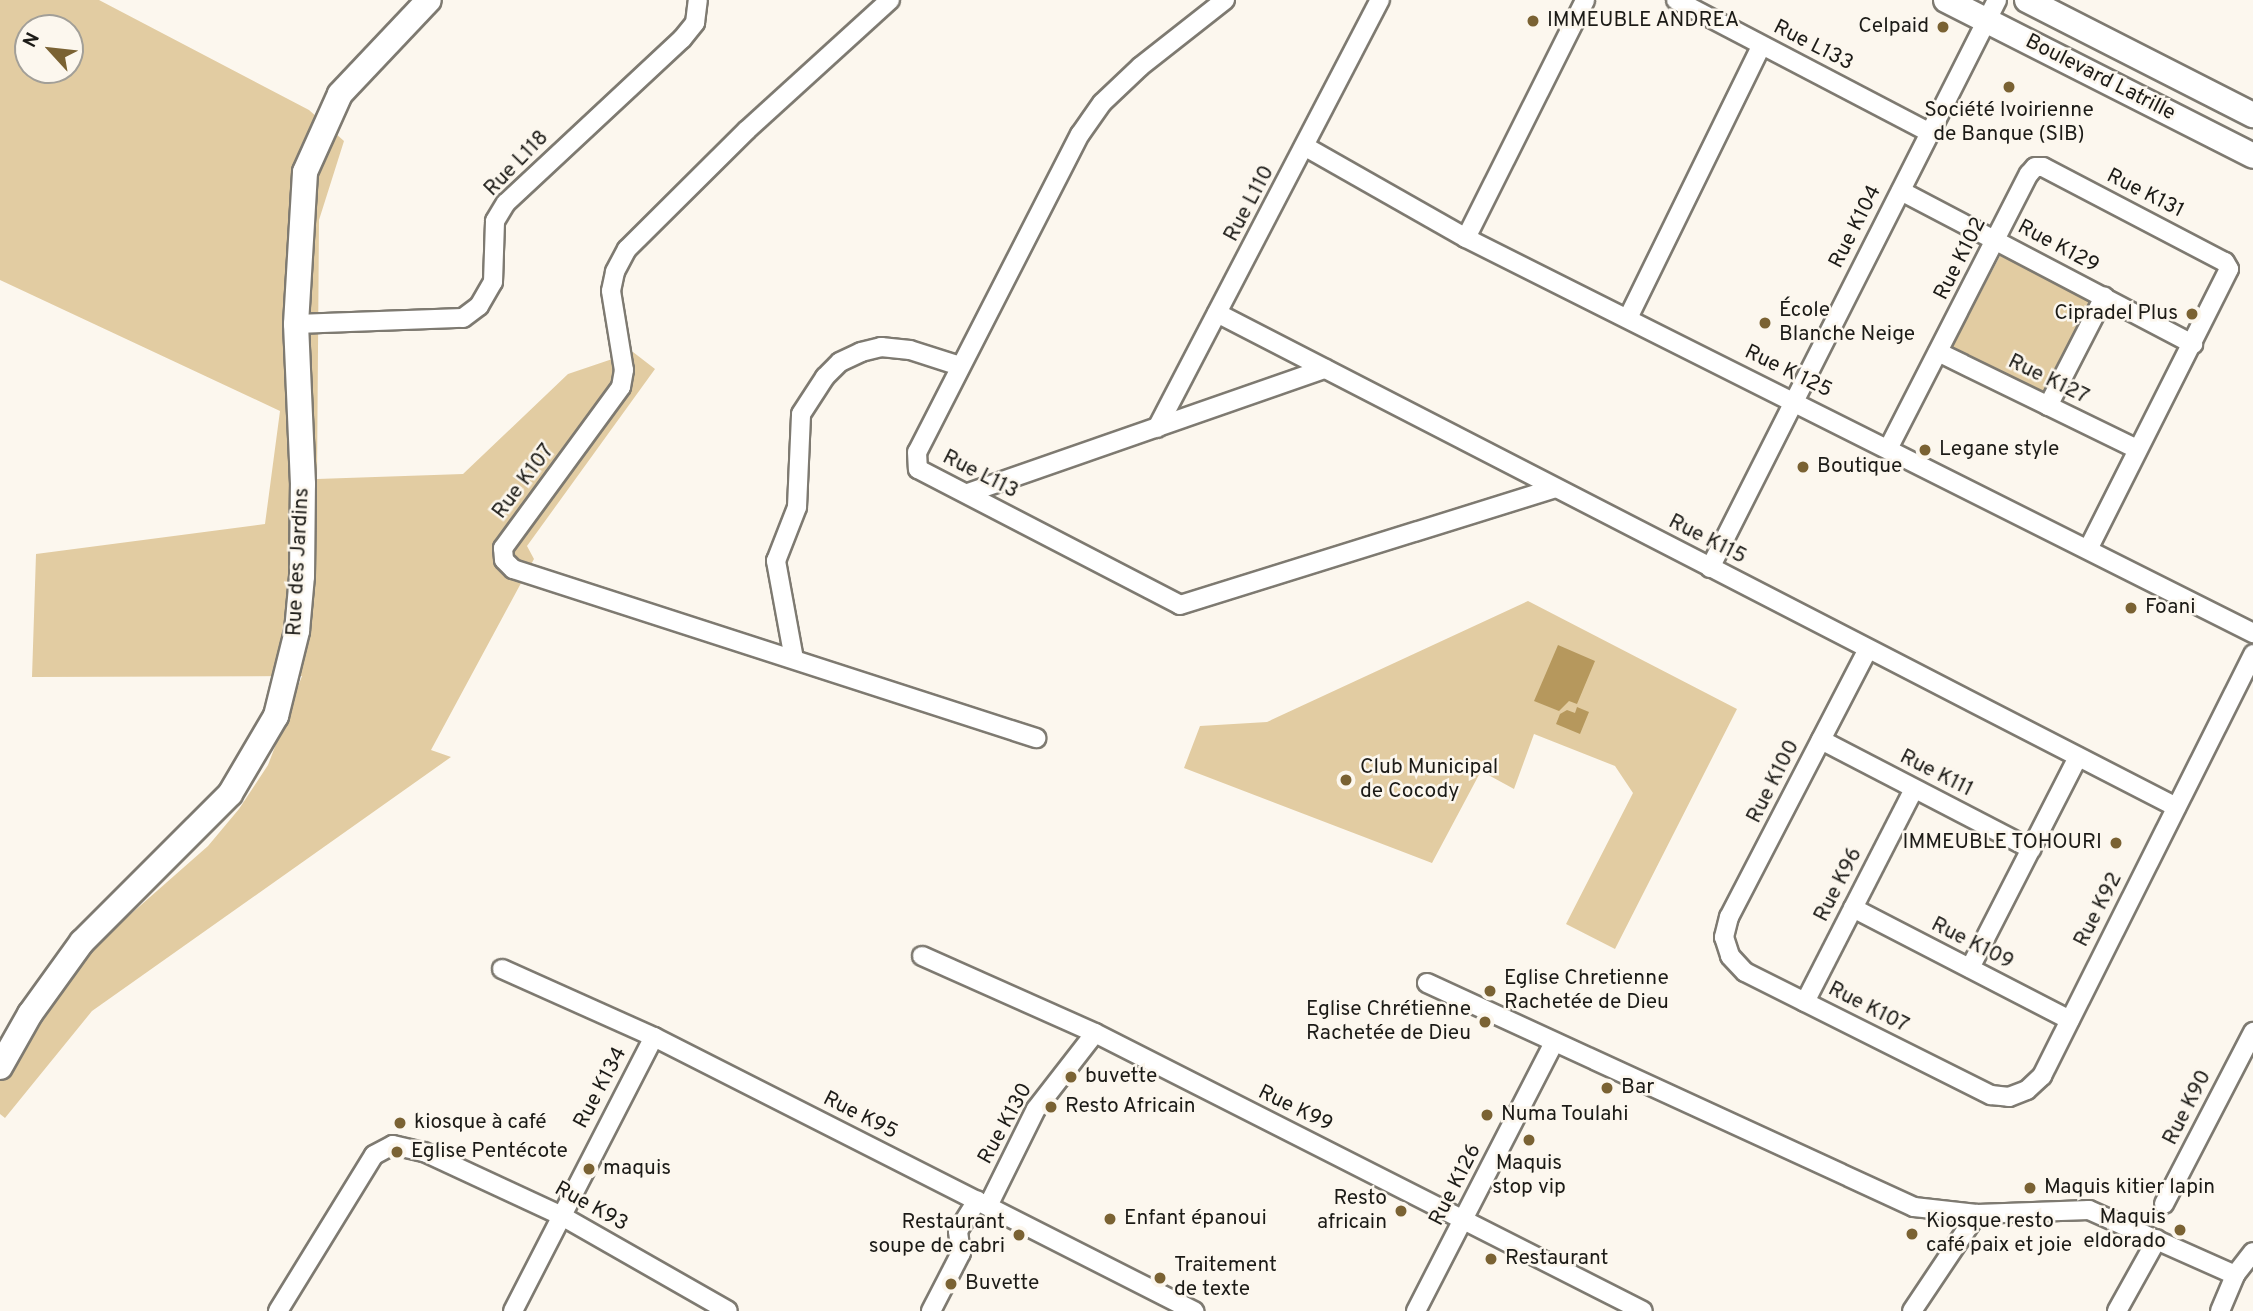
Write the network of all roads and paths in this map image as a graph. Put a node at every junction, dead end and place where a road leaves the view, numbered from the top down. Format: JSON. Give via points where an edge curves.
{"nodes":[{"id":1,"x":429,"y":0,"type":"edge"},
{"id":2,"x":698,"y":0,"type":"edge"},
{"id":3,"x":890,"y":0,"type":"edge"},
{"id":4,"x":1226,"y":0,"type":"edge"},
{"id":5,"x":1380,"y":0,"type":"edge"},
{"id":6,"x":1585,"y":0,"type":"edge"},
{"id":7,"x":1676,"y":0,"type":"edge"},
{"id":8,"x":1947,"y":0,"type":"edge"},
{"id":9,"x":2027,"y":0,"type":"edge"},
{"id":10,"x":1992,"y":10,"type":"edge"},
{"id":11,"x":1761,"y":46,"type":"junction"},
{"id":12,"x":2253,"y":115,"type":"edge"},
{"id":13,"x":1930,"y":133,"type":"junction"},
{"id":14,"x":1306,"y":147,"type":"junction"},
{"id":15,"x":2253,"y":156,"type":"edge"},
{"id":16,"x":2035,"y":167,"type":"joint"},
{"id":17,"x":1901,"y":191,"type":"junction"},
{"id":18,"x":1466,"y":238,"type":"junction"},
{"id":19,"x":1997,"y":241,"type":"junction"},
{"id":20,"x":2104,"y":297,"type":"junction"},
{"id":21,"x":1217,"y":313,"type":"junction"},
{"id":22,"x":1628,"y":318,"type":"junction"},
{"id":23,"x":296,"y":324,"type":"junction"},
{"id":24,"x":2193,"y":344,"type":"junction"},
{"id":25,"x":1938,"y":352,"type":"junction"},
{"id":26,"x":960,"y":366,"type":"junction"},
{"id":27,"x":1325,"y":369,"type":"junction"},
{"id":28,"x":1793,"y":400,"type":"junction"},
{"id":29,"x":2048,"y":406,"type":"junction"},
{"id":30,"x":1157,"y":428,"type":"junction"},
{"id":31,"x":1889,"y":447,"type":"junction"},
{"id":32,"x":2137,"y":449,"type":"junction"},
{"id":33,"x":1555,"y":488,"type":"junction"},
{"id":34,"x":968,"y":493,"type":"junction"},
{"id":35,"x":2088,"y":549,"type":"junction"},
{"id":36,"x":1710,"y":568,"type":"junction"},
{"id":37,"x":2253,"y":633,"type":"edge"},
{"id":38,"x":1868,"y":649,"type":"junction"},
{"id":39,"x":2253,"y":654,"type":"edge"},
{"id":40,"x":794,"y":659,"type":"junction"},
{"id":41,"x":1036,"y":738,"type":"dead end"},
{"id":42,"x":1821,"y":740,"type":"junction"},
{"id":43,"x":2078,"y":757,"type":"junction"},
{"id":44,"x":1914,"y":789,"type":"junction"},
{"id":45,"x":2176,"y":807,"type":"junction"},
{"id":46,"x":2031,"y":849,"type":"junction"},
{"id":47,"x":1853,"y":908,"type":"junction"},
{"id":48,"x":1724,"y":937,"type":"joint"},
{"id":49,"x":922,"y":956,"type":"dead end"},
{"id":50,"x":1969,"y":968,"type":"junction"},
{"id":51,"x":502,"y":969,"type":"dead end"},
{"id":52,"x":1427,"y":983,"type":"dead end"},
{"id":53,"x":1805,"y":1002,"type":"junction"},
{"id":54,"x":2070,"y":1020,"type":"junction"},
{"id":55,"x":2253,"y":1032,"type":"edge"},
{"id":56,"x":1095,"y":1033,"type":"junction"},
{"id":57,"x":654,"y":1037,"type":"junction"},
{"id":58,"x":1554,"y":1043,"type":"junction"},
{"id":59,"x":0,"y":1067,"type":"edge"},
{"id":60,"x":2009,"y":1097,"type":"joint"},
{"id":61,"x":982,"y":1203,"type":"junction"},
{"id":62,"x":2164,"y":1204,"type":"dead end"},
{"id":63,"x":1977,"y":1214,"type":"junction"},
{"id":64,"x":560,"y":1215,"type":"junction"},
{"id":65,"x":1465,"y":1218,"type":"junction"},
{"id":66,"x":2157,"y":1239,"type":"junction"},
{"id":67,"x":2253,"y":1252,"type":"edge"},
{"id":68,"x":2235,"y":1275,"type":"junction"},
{"id":69,"x":278,"y":1311,"type":"edge"},
{"id":70,"x":513,"y":1311,"type":"edge"},
{"id":71,"x":728,"y":1311,"type":"edge"},
{"id":72,"x":931,"y":1311,"type":"edge"},
{"id":73,"x":1194,"y":1311,"type":"edge"},
{"id":74,"x":1416,"y":1311,"type":"edge"},
{"id":75,"x":1643,"y":1311,"type":"edge"},
{"id":76,"x":1912,"y":1311,"type":"edge"},
{"id":77,"x":2118,"y":1311,"type":"edge"},
{"id":78,"x":2220,"y":1311,"type":"edge"}],
"edges":[{"from":1,"to":23,"type":"main road","name":"Rue des Jardins","via":[[369,58],[340,94],[320,131],[305,172]]},
{"from":2,"to":23,"type":"street","name":"Rue L118","via":[[695,23],[682,39],[506,203],[495,222],[493,282],[479,306],[463,318]]},
{"from":3,"to":40,"type":"street","name":"Rue K107","via":[[747,130],[627,249],[611,291],[624,370],[621,387],[503,548],[504,560],[513,569]]},
{"from":4,"to":26,"type":"street","name":"Rue L113","via":[[1102,103],[1080,134]]},
{"from":5,"to":14,"type":"street","name":"Rue L110"},
{"from":6,"to":18,"type":"street"},
{"from":7,"to":11,"type":"street","name":"Rue L133"},
{"from":8,"to":10,"type":"main road","name":"Boulevard Latrille"},
{"from":9,"to":12,"type":"main road","name":"Boulevard Latrille"},
{"from":10,"to":13,"type":"street","name":"Rue K104"},
{"from":10,"to":15,"type":"main road","name":"Boulevard Latrille"},
{"from":11,"to":13,"type":"street","name":"Rue L133"},
{"from":11,"to":22,"type":"street"},
{"from":13,"to":17,"type":"street","name":"Rue K104"},
{"from":14,"to":18,"type":"street","name":"Rue K 125"},
{"from":14,"to":21,"type":"street","name":"Rue L110"},
{"from":16,"to":19,"type":"street","name":"Rue K102"},
{"from":16,"to":24,"type":"street","name":"Rue K131","via":[[2225,261],[2229,269]]},
{"from":17,"to":19,"type":"street","name":"Rue K129"},
{"from":17,"to":28,"type":"street","name":"Rue K104"},
{"from":18,"to":22,"type":"street","name":"Rue K 125"},
{"from":19,"to":20,"type":"street","name":"Rue K129"},
{"from":19,"to":25,"type":"street","name":"Rue K102"},
{"from":20,"to":24,"type":"street","name":"Rue K129"},
{"from":20,"to":29,"type":"street"},
{"from":21,"to":27,"type":"street","name":"Rue K115"},
{"from":21,"to":30,"type":"street","name":"Rue L110"},
{"from":22,"to":28,"type":"street","name":"Rue K 125"},
{"from":23,"to":59,"type":"main road","name":"Rue des Jardins","via":[[302,576],[297,631],[276,716],[230,794],[82,942],[36,1004]]},
{"from":24,"to":32,"type":"street"},
{"from":25,"to":29,"type":"street","name":"Rue K127"},
{"from":25,"to":31,"type":"street","name":"Rue K102"},
{"from":26,"to":34,"type":"street","name":"Rue L113","via":[[915,461],[918,469],[952,490]]},
{"from":26,"to":40,"type":"street","via":[[911,350],[881,347],[861,352],[825,377],[801,414],[797,506],[776,561]]},
{"from":27,"to":30,"type":"street"},
{"from":27,"to":33,"type":"street","name":"Rue K115"},
{"from":28,"to":31,"type":"street","name":"Rue K 125"},
{"from":28,"to":36,"type":"street","name":"Rue K104"},
{"from":29,"to":32,"type":"street","name":"Rue K127"},
{"from":30,"to":34,"type":"street"},
{"from":31,"to":35,"type":"street","name":"Rue K 125"},
{"from":32,"to":35,"type":"street"},
{"from":33,"to":34,"type":"street","name":"Rue L113","via":[[1180,605]]},
{"from":33,"to":36,"type":"street","name":"Rue K115"},
{"from":35,"to":37,"type":"street","name":"Rue K 125"},
{"from":36,"to":38,"type":"street","name":"Rue K115"},
{"from":38,"to":42,"type":"street","name":"Rue K100"},
{"from":38,"to":43,"type":"street","name":"Rue K115"},
{"from":39,"to":45,"type":"street","name":"Rue K92"},
{"from":40,"to":41,"type":"street","name":"Rue K107"},
{"from":42,"to":44,"type":"street","name":"Rue K111"},
{"from":42,"to":48,"type":"street","name":"Rue K100","via":[[1729,916]]},
{"from":43,"to":45,"type":"street","name":"Rue K115"},
{"from":43,"to":46,"type":"street"},
{"from":44,"to":46,"type":"street","name":"Rue K111"},
{"from":44,"to":47,"type":"street","name":"Rue K96"},
{"from":45,"to":54,"type":"street","name":"Rue K92"},
{"from":46,"to":50,"type":"street"},
{"from":47,"to":50,"type":"street","name":"Rue K109"},
{"from":47,"to":53,"type":"street","name":"Rue K96"},
{"from":48,"to":53,"type":"street","name":"Rue K107","via":[[1730,956],[1745,972]]},
{"from":49,"to":56,"type":"street","name":"Rue K99"},
{"from":50,"to":54,"type":"street","name":"Rue K109"},
{"from":51,"to":57,"type":"street","name":"Rue K95"},
{"from":52,"to":58,"type":"street"},
{"from":53,"to":60,"type":"street","name":"Rue K107","via":[[1991,1095]]},
{"from":54,"to":60,"type":"street","name":"Rue K92","via":[[2042,1076],[2027,1090]]},
{"from":55,"to":62,"type":"street","name":"Rue K90"},
{"from":56,"to":61,"type":"street","name":"Rue K130","via":[[1036,1109]]},
{"from":56,"to":65,"type":"street","name":"Rue K99"},
{"from":57,"to":61,"type":"street","name":"Rue K95"},
{"from":57,"to":64,"type":"street","name":"Rue K134"},
{"from":58,"to":63,"type":"street","via":[[1914,1206]]},
{"from":58,"to":65,"type":"street","name":"Rue K126"},
{"from":61,"to":72,"type":"street","name":"Rue K130","via":[[958,1231],[961,1253]]},
{"from":61,"to":73,"type":"street","name":"Rue K95"},
{"from":63,"to":66,"type":"street","via":[[2090,1210]]},
{"from":63,"to":76,"type":"street"},
{"from":64,"to":69,"type":"street","name":"Rue K93","via":[[424,1152],[386,1146],[374,1155]]},
{"from":64,"to":70,"type":"street","name":"Rue K134"},
{"from":64,"to":71,"type":"street","name":"Rue K93"},
{"from":65,"to":74,"type":"street","name":"Rue K126"},
{"from":65,"to":75,"type":"street","name":"Rue K99"},
{"from":66,"to":68,"type":"street"},
{"from":66,"to":77,"type":"street"},
{"from":67,"to":68,"type":"street"},
{"from":68,"to":78,"type":"street"}]}
